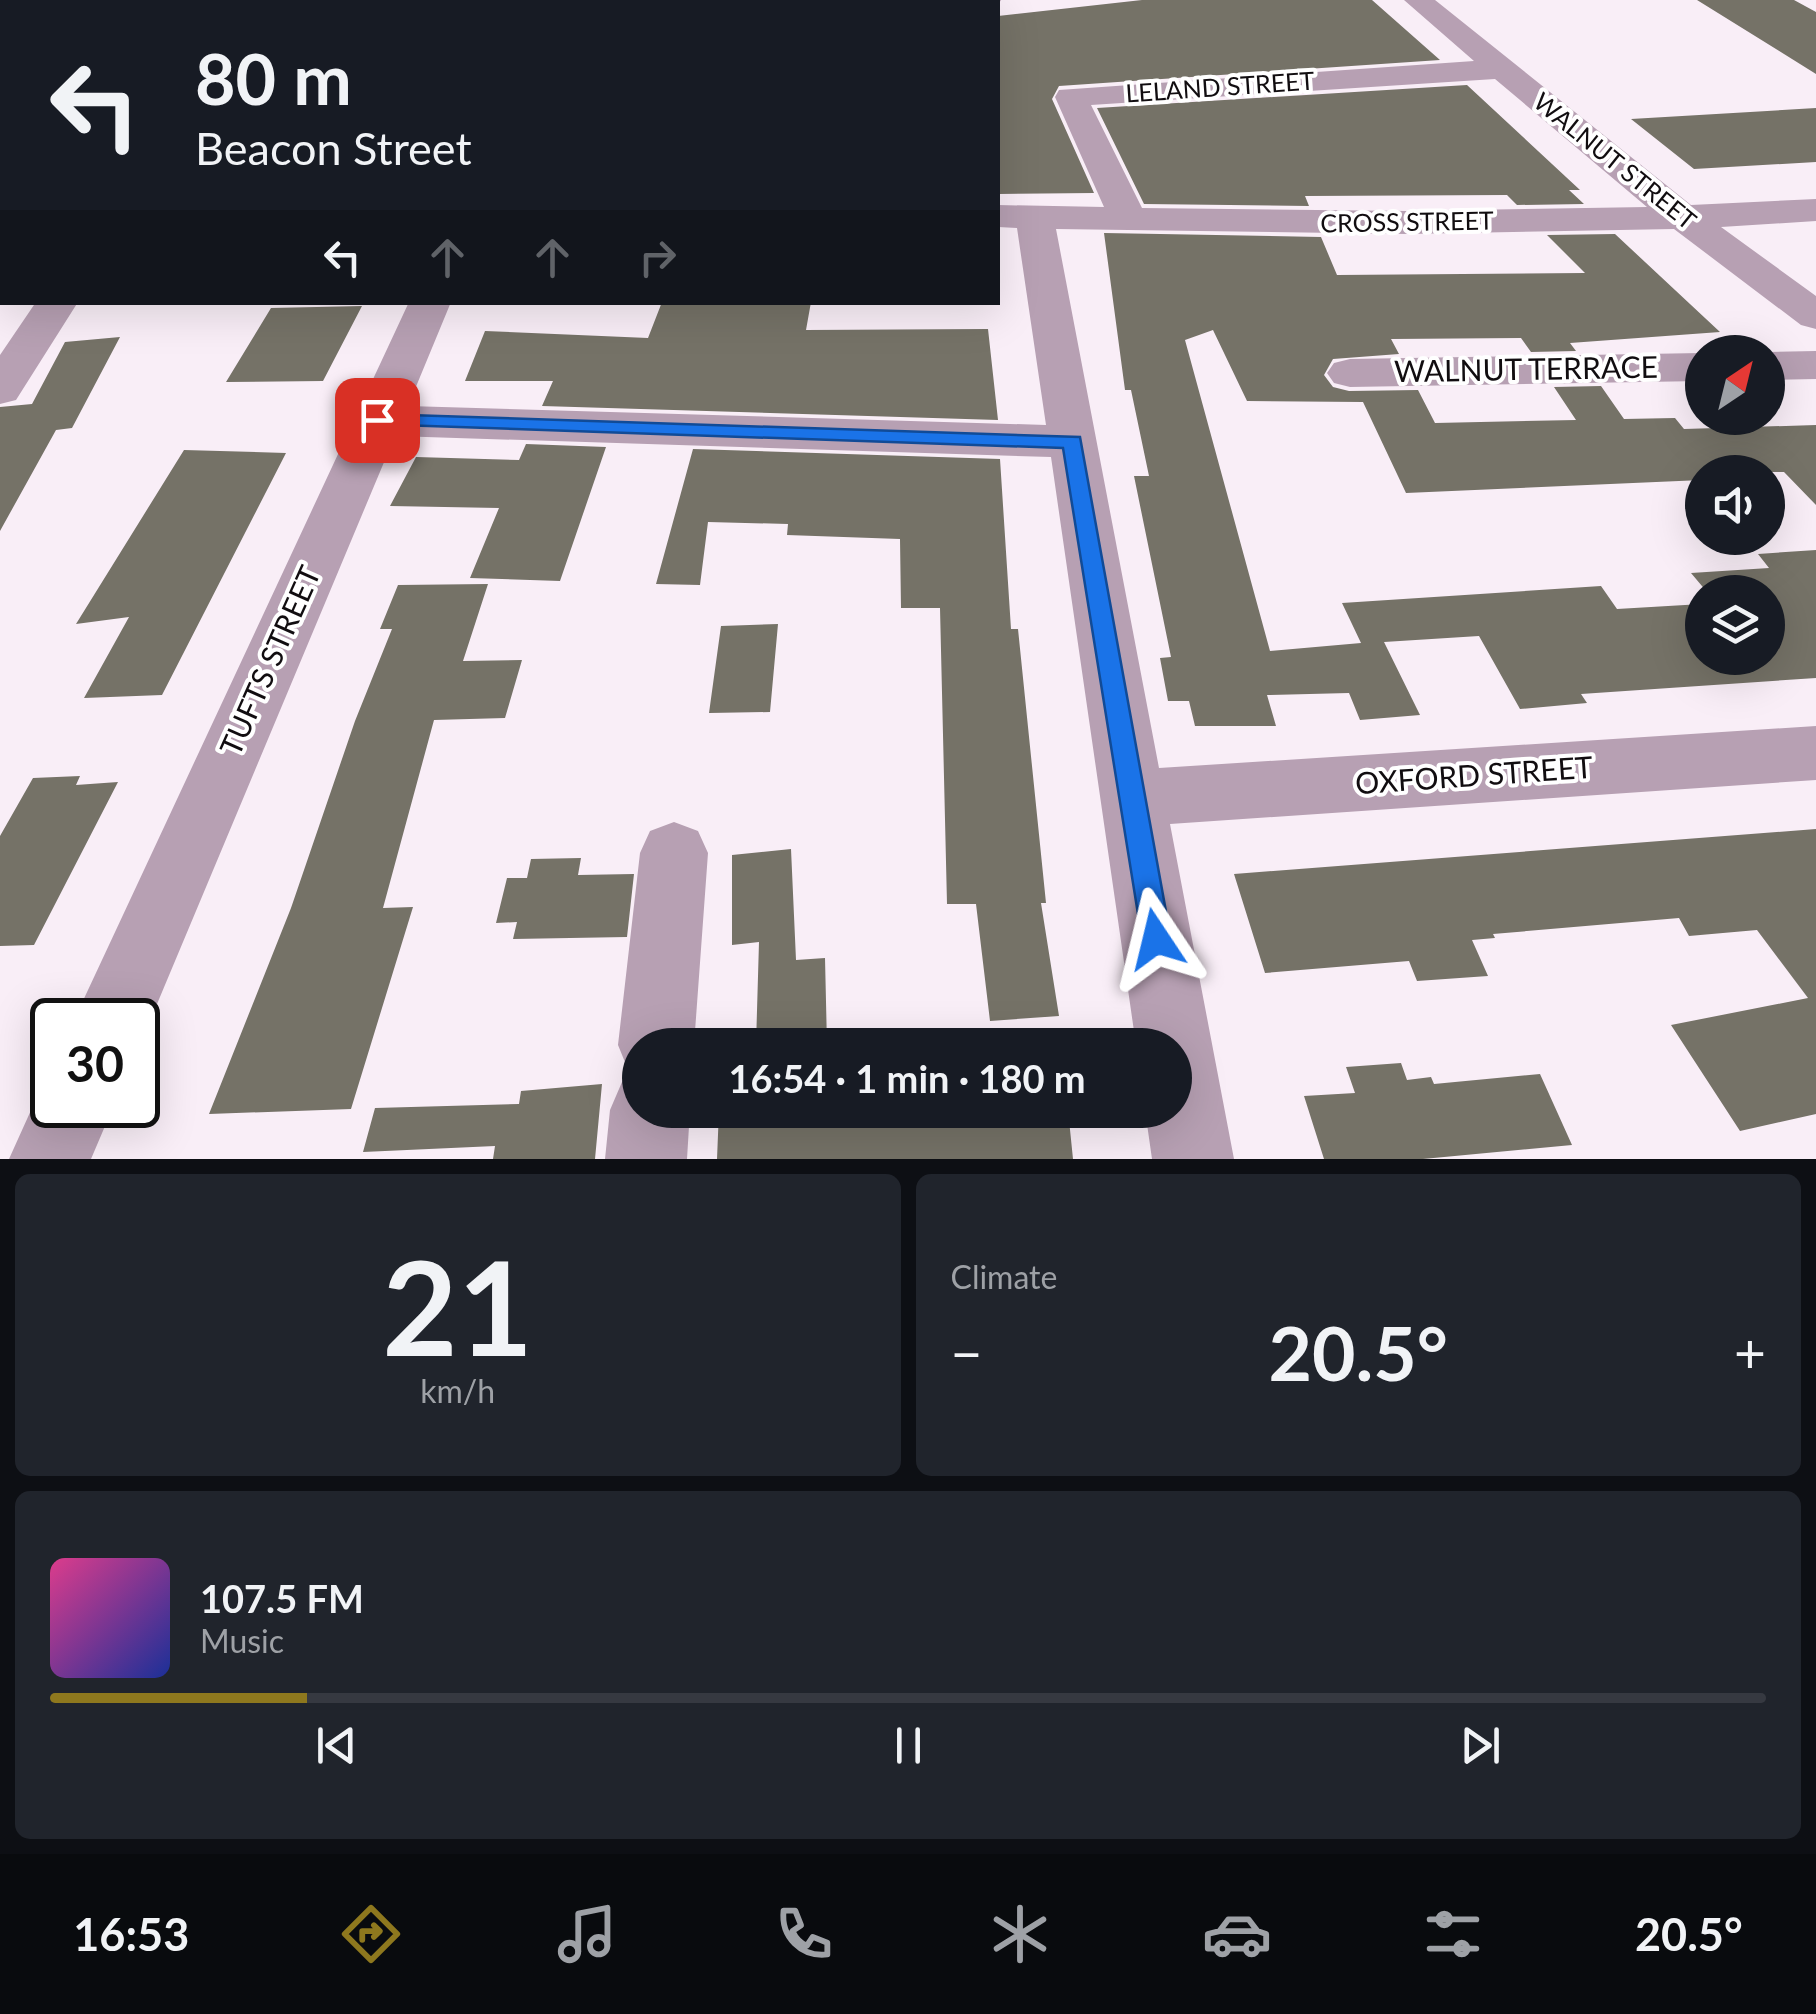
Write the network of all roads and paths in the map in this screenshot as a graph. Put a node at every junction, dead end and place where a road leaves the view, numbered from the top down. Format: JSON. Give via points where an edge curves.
{"nodes":[{"id":1,"x":1418,"y":0,"type":"edge"},
{"id":2,"x":1503,"y":69,"type":"junction"},
{"id":3,"x":1816,"y":210,"type":"edge"},
{"id":4,"x":1016,"y":216,"type":"edge"},
{"id":5,"x":1686,"y":219,"type":"junction"},
{"id":6,"x":1128,"y":220,"type":"junction"},
{"id":7,"x":55,"y":305,"type":"edge"},
{"id":8,"x":429,"y":305,"type":"edge"},
{"id":9,"x":1816,"y":316,"type":"edge"},
{"id":10,"x":1816,"y":365,"type":"edge"},
{"id":11,"x":1785,"y":366,"type":"edge"},
{"id":12,"x":1685,"y":367,"type":"edge"},
{"id":13,"x":1350,"y":373,"type":"dead end"},
{"id":14,"x":0,"y":390,"type":"edge"},
{"id":15,"x":377,"y":420,"type":"junction"},
{"id":16,"x":1072,"y":442,"type":"junction"},
{"id":17,"x":1816,"y":753,"type":"edge"},
{"id":18,"x":1133,"y":798,"type":"junction"},
{"id":19,"x":674,"y":853,"type":"dead end"},
{"id":20,"x":122,"y":998,"type":"edge"},
{"id":21,"x":658,"y":1028,"type":"edge"},
{"id":22,"x":1172,"y":1028,"type":"edge"},
{"id":23,"x":64,"y":1128,"type":"edge"},
{"id":24,"x":649,"y":1128,"type":"edge"},
{"id":25,"x":1189,"y":1128,"type":"edge"},
{"id":26,"x":50,"y":1159,"type":"edge"},
{"id":27,"x":646,"y":1159,"type":"edge"},
{"id":28,"x":1194,"y":1159,"type":"edge"}],
"edges":[{"from":1,"to":2,"type":"street","name":"WALNUT STREET"},
{"from":2,"to":5,"type":"street","name":"WALNUT STREET"},
{"from":2,"to":6,"type":"street","name":"LELAND STREET","via":[[1071,97]]},
{"from":3,"to":5,"type":"street","name":"CROSS STREET"},
{"from":4,"to":6,"type":"street","name":"CROSS STREET"},
{"from":4,"to":16,"type":"street"},
{"from":5,"to":6,"type":"street","name":"CROSS STREET"},
{"from":5,"to":9,"type":"street","name":"WALNUT STREET"},
{"from":7,"to":14,"type":"street"},
{"from":8,"to":15,"type":"street","name":"TUFTS STREET"},
{"from":10,"to":11,"type":"street"},
{"from":12,"to":13,"type":"street","name":"WALNUT TERRACE"},
{"from":15,"to":16,"type":"street"},
{"from":15,"to":20,"type":"street","name":"TUFTS STREET"},
{"from":16,"to":18,"type":"street"},
{"from":17,"to":18,"type":"street","name":"OXFORD STREET"},
{"from":18,"to":22,"type":"street"},
{"from":19,"to":21,"type":"street"},
{"from":23,"to":26,"type":"street"},
{"from":24,"to":27,"type":"street"},
{"from":25,"to":28,"type":"street"}]}
